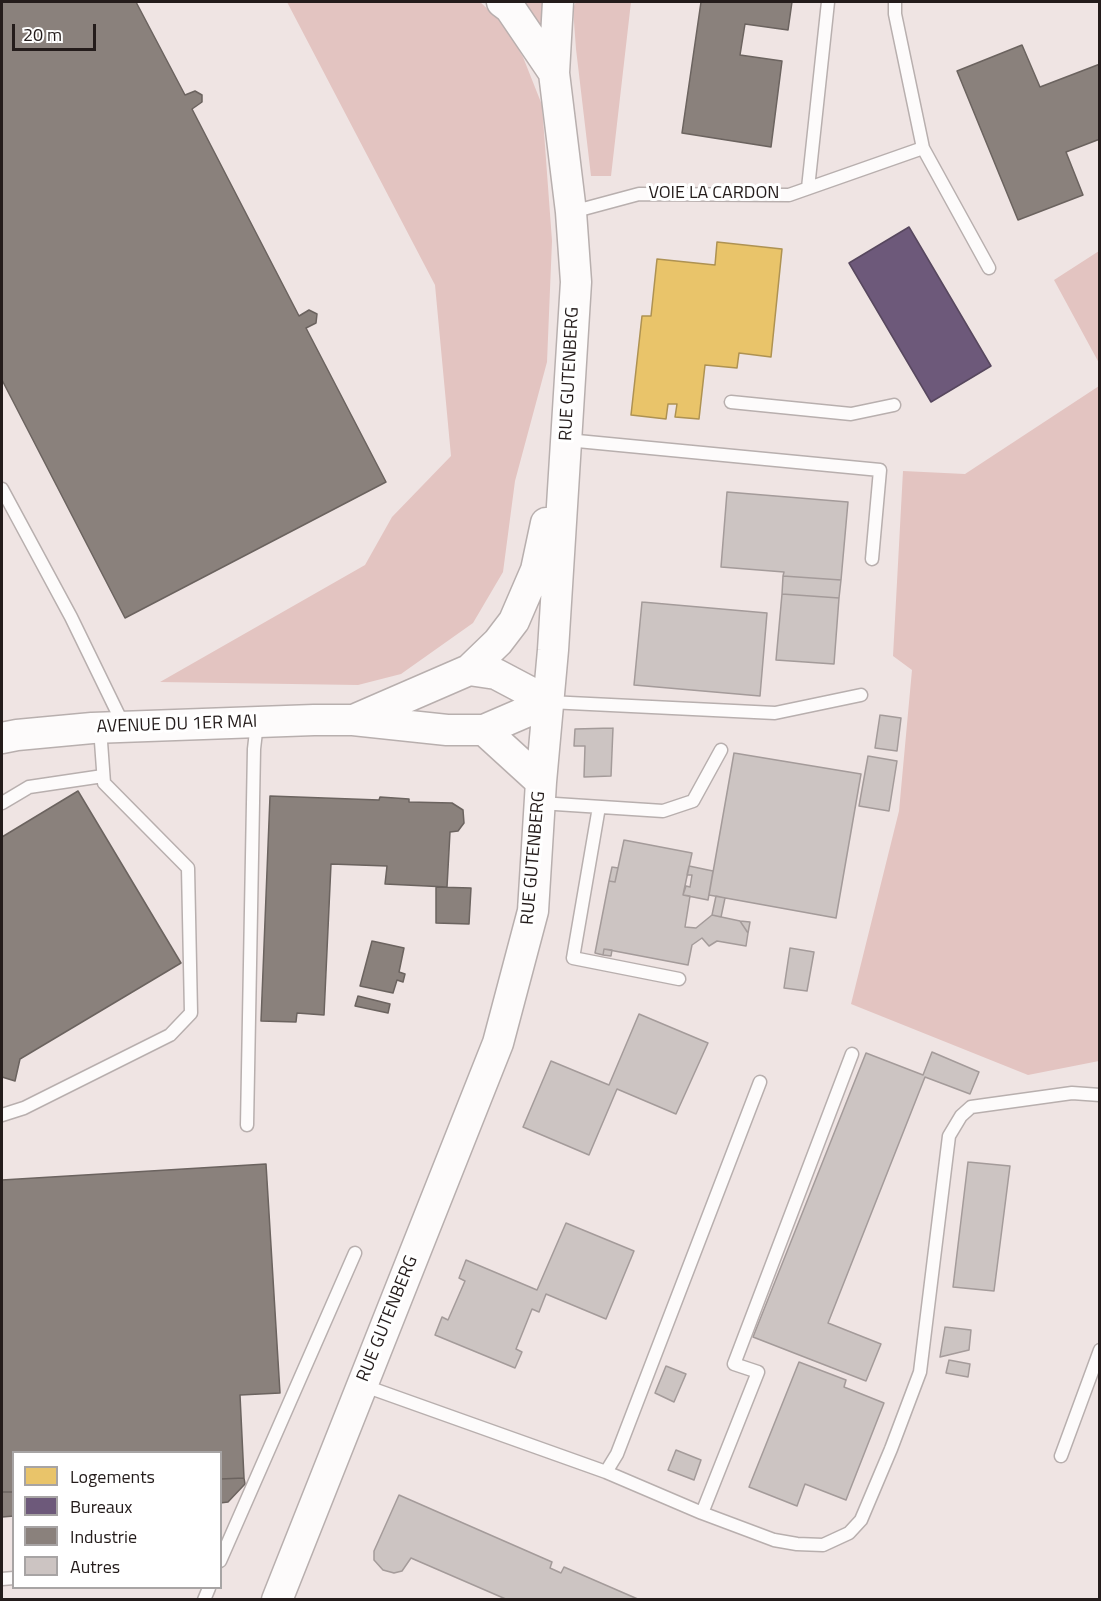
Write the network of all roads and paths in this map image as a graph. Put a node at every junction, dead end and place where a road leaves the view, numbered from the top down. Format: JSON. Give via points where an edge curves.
{"nodes":[{"id":1,"x":502,"y":2,"type":"edge"},
{"id":2,"x":558,"y":2,"type":"edge"},
{"id":3,"x":828,"y":2,"type":"edge"},
{"id":4,"x":895,"y":2,"type":"edge"},
{"id":5,"x":554,"y":73,"type":"junction"},
{"id":6,"x":923,"y":148,"type":"junction"},
{"id":7,"x":808,"y":188,"type":"junction"},
{"id":8,"x":571,"y":212,"type":"junction"},
{"id":9,"x":988,"y":268,"type":"dead end"},
{"id":10,"x":731,"y":402,"type":"dead end"},
{"id":11,"x":894,"y":405,"type":"dead end"},
{"id":12,"x":567,"y":440,"type":"junction"},
{"id":13,"x":2,"y":489,"type":"edge"},
{"id":14,"x":872,"y":559,"type":"dead end"},
{"id":15,"x":469,"y":670,"type":"junction"},
{"id":16,"x":861,"y":695,"type":"dead end"},
{"id":17,"x":549,"y":702,"type":"junction"},
{"id":18,"x":353,"y":720,"type":"junction"},
{"id":19,"x":257,"y":723,"type":"junction"},
{"id":20,"x":112,"y":728,"type":"junction"},
{"id":21,"x":484,"y":730,"type":"junction"},
{"id":22,"x":2,"y":738,"type":"edge"},
{"id":23,"x":721,"y":750,"type":"dead end"},
{"id":24,"x":103,"y":776,"type":"junction"},
{"id":25,"x":541,"y":793,"type":"junction"},
{"id":26,"x":2,"y":803,"type":"edge"},
{"id":27,"x":599,"y":807,"type":"junction"},
{"id":28,"x":679,"y":979,"type":"dead end"},
{"id":29,"x":852,"y":1054,"type":"dead end"},
{"id":30,"x":759,"y":1082,"type":"dead end"},
{"id":31,"x":1100,"y":1095,"type":"edge"},
{"id":32,"x":2,"y":1115,"type":"edge"},
{"id":33,"x":247,"y":1125,"type":"dead end"},
{"id":34,"x":355,"y":1253,"type":"dead end"},
{"id":35,"x":1100,"y":1350,"type":"edge"},
{"id":36,"x":362,"y":1385,"type":"junction"},
{"id":37,"x":1061,"y":1456,"type":"dead end"},
{"id":38,"x":606,"y":1472,"type":"junction"},
{"id":39,"x":702,"y":1512,"type":"junction"},
{"id":40,"x":222,"y":1556,"type":"edge"},
{"id":41,"x":277,"y":1599,"type":"edge"}],
"edges":[{"from":1,"to":5,"type":"street","name":"RUE GUTENBERG"},
{"from":2,"to":5,"type":"street","name":"RUE GUTENBERG"},
{"from":3,"to":7,"type":"lane"},
{"from":4,"to":6,"type":"lane"},
{"from":5,"to":8,"type":"street","name":"RUE GUTENBERG"},
{"from":6,"to":7,"type":"lane","name":"VOIE LA CARDON"},
{"from":6,"to":9,"type":"lane"},
{"from":7,"to":8,"type":"lane","name":"VOIE LA CARDON","via":[[789,195],[639,194]]},
{"from":8,"to":12,"type":"street","name":"RUE GUTENBERG","via":[[576,282]]},
{"from":10,"to":11,"type":"lane","via":[[851,414]]},
{"from":12,"to":14,"type":"lane","via":[[880,470]]},
{"from":12,"to":15,"type":"street","name":"AVENUE DU 1ER MAI","via":[[536,570],[514,621]]},
{"from":12,"to":17,"type":"street","name":"RUE GUTENBERG"},
{"from":13,"to":20,"type":"lane","via":[[71,617]]},
{"from":15,"to":17,"type":"street","via":[[496,674]]},
{"from":15,"to":18,"type":"street","name":"AVENUE DU 1ER MAI"},
{"from":16,"to":17,"type":"lane","via":[[775,713]]},
{"from":17,"to":21,"type":"street","name":"AVENUE DU 1ER MAI"},
{"from":17,"to":25,"type":"street","name":"RUE GUTENBERG"},
{"from":18,"to":19,"type":"street","name":"AVENUE DU 1ER MAI"},
{"from":18,"to":21,"type":"street","name":"AVENUE DU 1ER MAI"},
{"from":19,"to":20,"type":"street","name":"AVENUE DU 1ER MAI"},
{"from":19,"to":33,"type":"lane"},
{"from":20,"to":22,"type":"street","name":"AVENUE DU 1ER MAI"},
{"from":20,"to":24,"type":"lane"},
{"from":21,"to":25,"type":"street"},
{"from":23,"to":27,"type":"lane","via":[[693,801],[663,811]]},
{"from":24,"to":26,"type":"lane","via":[[29,787]]},
{"from":24,"to":32,"type":"lane","via":[[104,783],[188,868],[191,1014],[170,1035],[24,1108]]},
{"from":25,"to":27,"type":"lane"},
{"from":25,"to":36,"type":"street","name":"RUE GUTENBERG","via":[[533,910],[498,1043]]},
{"from":27,"to":28,"type":"lane","via":[[573,958]]},
{"from":29,"to":39,"type":"lane","via":[[734,1364],[758,1372]]},
{"from":30,"to":38,"type":"lane","via":[[617,1455]]},
{"from":31,"to":39,"type":"lane","via":[[1071,1093],[971,1107],[949,1136],[920,1372],[861,1520],[849,1533],[823,1545],[796,1544],[774,1540]]},
{"from":34,"to":40,"type":"lane"},
{"from":35,"to":37,"type":"lane"},
{"from":36,"to":38,"type":"lane"},
{"from":36,"to":41,"type":"street","name":"RUE GUTENBERG"},
{"from":38,"to":39,"type":"lane"}]}
